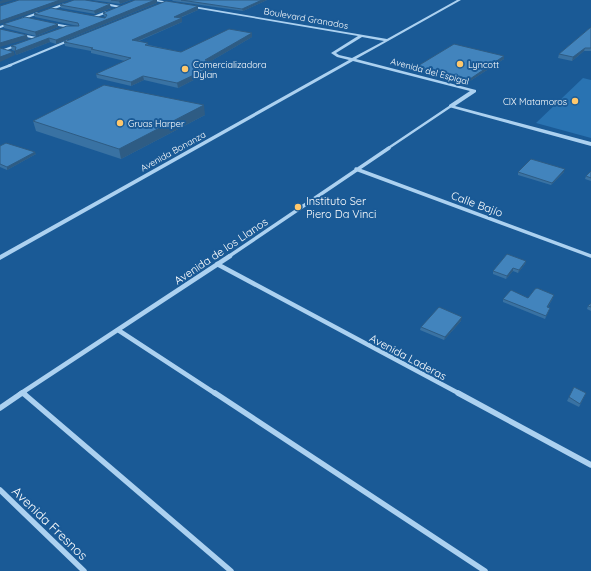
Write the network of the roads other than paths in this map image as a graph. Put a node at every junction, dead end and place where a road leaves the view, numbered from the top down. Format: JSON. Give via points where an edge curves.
{"nodes":[{"id":1,"x":151,"y":0,"type":"edge"},
{"id":2,"x":459,"y":0,"type":"edge"},
{"id":3,"x":166,"y":1,"type":"edge"},
{"id":4,"x":70,"y":2,"type":"edge"},
{"id":5,"x":105,"y":4,"type":"edge"},
{"id":6,"x":125,"y":5,"type":"edge"},
{"id":7,"x":182,"y":5,"type":"edge"},
{"id":8,"x":157,"y":6,"type":"edge"},
{"id":9,"x":120,"y":7,"type":"junction"},
{"id":10,"x":51,"y":9,"type":"junction"},
{"id":11,"x":58,"y":10,"type":"edge"},
{"id":12,"x":87,"y":15,"type":"edge"},
{"id":13,"x":94,"y":17,"type":"junction"},
{"id":14,"x":25,"y":18,"type":"junction"},
{"id":15,"x":100,"y":18,"type":"edge"},
{"id":16,"x":32,"y":19,"type":"edge"},
{"id":17,"x":19,"y":20,"type":"edge"},
{"id":18,"x":12,"y":22,"type":"edge"},
{"id":19,"x":46,"y":22,"type":"edge"},
{"id":20,"x":0,"y":27,"type":"edge"},
{"id":21,"x":67,"y":27,"type":"junction"},
{"id":22,"x":72,"y":28,"type":"edge"},
{"id":23,"x":61,"y":29,"type":"edge"},
{"id":24,"x":14,"y":33,"type":"edge"},
{"id":25,"x":42,"y":36,"type":"edge"},
{"id":26,"x":362,"y":36,"type":"junction"},
{"id":27,"x":36,"y":38,"type":"junction"},
{"id":28,"x":75,"y":39,"type":"edge"},
{"id":29,"x":387,"y":40,"type":"junction"},
{"id":30,"x":30,"y":41,"type":"edge"},
{"id":31,"x":17,"y":46,"type":"edge"},
{"id":32,"x":0,"y":49,"type":"edge"},
{"id":33,"x":4,"y":50,"type":"junction"},
{"id":34,"x":10,"y":52,"type":"edge"},
{"id":35,"x":354,"y":59,"type":"junction"},
{"id":36,"x":0,"y":69,"type":"edge"},
{"id":37,"x":451,"y":106,"type":"junction"},
{"id":38,"x":591,"y":144,"type":"edge"},
{"id":39,"x":356,"y":169,"type":"junction"},
{"id":40,"x":591,"y":256,"type":"edge"},
{"id":41,"x":0,"y":258,"type":"edge"},
{"id":42,"x":217,"y":264,"type":"junction"},
{"id":43,"x":118,"y":330,"type":"junction"},
{"id":44,"x":24,"y":393,"type":"junction"},
{"id":45,"x":0,"y":408,"type":"edge"},
{"id":46,"x":591,"y":465,"type":"edge"},
{"id":47,"x":0,"y":490,"type":"edge"},
{"id":48,"x":84,"y":571,"type":"edge"},
{"id":49,"x":231,"y":571,"type":"edge"},
{"id":50,"x":484,"y":571,"type":"edge"}],
"edges":[{"from":1,"to":3,"type":"street"},
{"from":2,"to":29,"type":"street","name":"Avenida Bonanza"},
{"from":3,"to":8,"type":"street"},
{"from":4,"to":10,"type":"street"},
{"from":5,"to":9,"type":"street"},
{"from":6,"to":9,"type":"street"},
{"from":7,"to":26,"type":"street","name":"Boulevard Granados"},
{"from":9,"to":13,"type":"street"},
{"from":10,"to":11,"type":"street"},
{"from":10,"to":14,"type":"street"},
{"from":12,"to":13,"type":"street"},
{"from":13,"to":15,"type":"street"},
{"from":14,"to":16,"type":"street"},
{"from":14,"to":17,"type":"street"},
{"from":18,"to":20,"type":"street"},
{"from":19,"to":21,"type":"street"},
{"from":21,"to":22,"type":"street"},
{"from":21,"to":23,"type":"street"},
{"from":24,"to":27,"type":"street"},
{"from":25,"to":27,"type":"street"},
{"from":26,"to":29,"type":"street","name":"Boulevard Granados"},
{"from":26,"to":35,"type":"street","via":[[333,53]]},
{"from":27,"to":30,"type":"street"},
{"from":28,"to":36,"type":"street"},
{"from":29,"to":35,"type":"street","name":"Avenida Bonanza"},
{"from":31,"to":33,"type":"street"},
{"from":32,"to":33,"type":"street"},
{"from":33,"to":34,"type":"street"},
{"from":35,"to":37,"type":"street","name":"Avenida del Espigal","via":[[474,90]]},
{"from":35,"to":41,"type":"street","name":"Avenida Bonanza"},
{"from":37,"to":38,"type":"street"},
{"from":37,"to":39,"type":"street","name":"Avenida de los Llanos"},
{"from":39,"to":40,"type":"street","name":"Calle Bajío"},
{"from":39,"to":42,"type":"street","name":"Avenida de los Llanos"},
{"from":42,"to":43,"type":"street","name":"Avenida de los Llanos"},
{"from":42,"to":46,"type":"street","name":"Avenida Laderas"},
{"from":43,"to":44,"type":"street","name":"Avenida de los Llanos"},
{"from":43,"to":50,"type":"street"},
{"from":44,"to":45,"type":"street","name":"Avenida de los Llanos"},
{"from":44,"to":49,"type":"street"},
{"from":47,"to":48,"type":"street","name":"Avenida Fresnos"}]}
